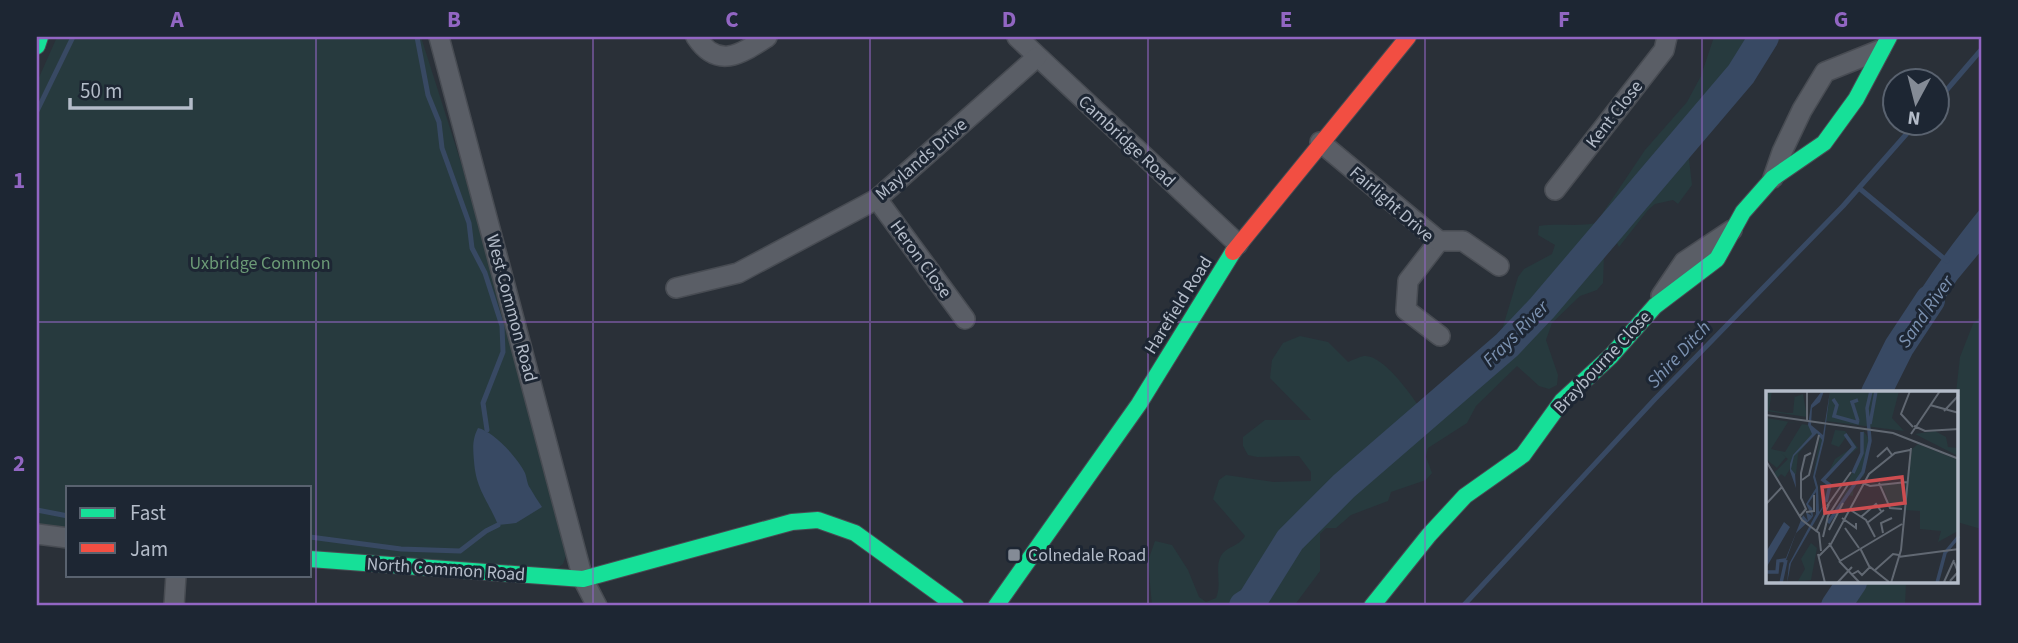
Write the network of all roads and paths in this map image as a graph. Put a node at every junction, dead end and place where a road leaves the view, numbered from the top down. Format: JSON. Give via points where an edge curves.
{"nodes":[{"id":1,"x":40,"y":37,"type":"edge"},
{"id":2,"x":439,"y":37,"type":"edge"},
{"id":3,"x":696,"y":37,"type":"edge"},
{"id":4,"x":767,"y":37,"type":"edge"},
{"id":5,"x":1017,"y":37,"type":"edge"},
{"id":6,"x":1408,"y":37,"type":"edge"},
{"id":7,"x":1667,"y":37,"type":"edge"},
{"id":8,"x":1885,"y":43,"type":"edge"},
{"id":9,"x":37,"y":46,"type":"edge"},
{"id":10,"x":1037,"y":57,"type":"junction"},
{"id":11,"x":1320,"y":142,"type":"junction"},
{"id":12,"x":1773,"y":178,"type":"junction"},
{"id":13,"x":1555,"y":190,"type":"dead end"},
{"id":14,"x":877,"y":199,"type":"junction"},
{"id":15,"x":1734,"y":229,"type":"joint"},
{"id":16,"x":1439,"y":241,"type":"junction"},
{"id":17,"x":1238,"y":244,"type":"junction"},
{"id":18,"x":1499,"y":266,"type":"dead end"},
{"id":19,"x":676,"y":288,"type":"dead end"},
{"id":20,"x":1655,"y":306,"type":"joint"},
{"id":21,"x":965,"y":319,"type":"dead end"},
{"id":22,"x":1440,"y":336,"type":"dead end"},
{"id":23,"x":37,"y":534,"type":"edge"},
{"id":24,"x":66,"y":538,"type":"edge"},
{"id":25,"x":312,"y":559,"type":"edge"},
{"id":26,"x":176,"y":576,"type":"edge"},
{"id":27,"x":583,"y":579,"type":"junction"},
{"id":28,"x":174,"y":606,"type":"edge"},
{"id":29,"x":597,"y":606,"type":"edge"},
{"id":30,"x":956,"y":606,"type":"edge"},
{"id":31,"x":996,"y":606,"type":"edge"},
{"id":32,"x":1372,"y":606,"type":"edge"}],
"edges":[{"from":1,"to":9,"type":"street"},
{"from":2,"to":27,"type":"street","name":"West Common Road"},
{"from":3,"to":4,"type":"street","via":[[713,54],[726,56],[740,55]]},
{"from":5,"to":10,"type":"street","name":"Cambridge Road"},
{"from":6,"to":11,"type":"street","name":"Harefield Road"},
{"from":7,"to":13,"type":"street","name":"Kent Close","via":[[1664,50]]},
{"from":8,"to":12,"type":"street","via":[[1856,99],[1824,143]]},
{"from":8,"to":12,"type":"street","via":[[1825,72],[1802,110]]},
{"from":10,"to":14,"type":"street","name":"Maylands Drive"},
{"from":10,"to":17,"type":"street","name":"Cambridge Road"},
{"from":11,"to":16,"type":"street","name":"Fairlight Drive"},
{"from":11,"to":17,"type":"street","name":"Harefield Road"},
{"from":12,"to":15,"type":"street"},
{"from":14,"to":19,"type":"street","name":"Maylands Drive","via":[[738,273]]},
{"from":14,"to":21,"type":"street","name":"Heron Close"},
{"from":15,"to":20,"type":"street","via":[[1684,262]]},
{"from":16,"to":18,"type":"street","via":[[1463,241]]},
{"from":16,"to":22,"type":"street","name":"Fairlight Drive","via":[[1408,281],[1406,310]]},
{"from":17,"to":31,"type":"street","name":"Harefield Road","via":[[1139,404]]},
{"from":20,"to":32,"type":"street","name":"Braybourne Close","via":[[1611,356],[1562,401],[1523,455],[1465,496]]},
{"from":23,"to":24,"type":"street"},
{"from":25,"to":27,"type":"street","name":"North Common Road"},
{"from":26,"to":28,"type":"street"},
{"from":27,"to":29,"type":"street","name":"West Common Road"},
{"from":27,"to":30,"type":"street","via":[[780,525],[818,520],[855,533]]}]}
